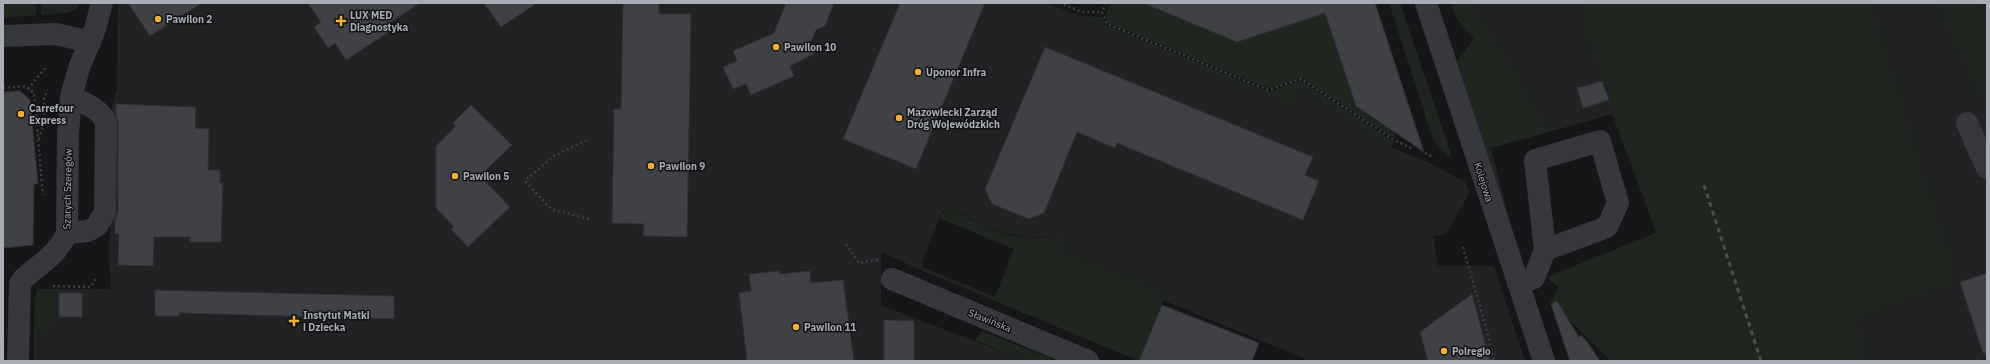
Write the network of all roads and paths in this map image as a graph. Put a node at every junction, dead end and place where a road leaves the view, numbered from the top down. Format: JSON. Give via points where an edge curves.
{"nodes":[{"id":1,"x":102,"y":3,"type":"edge"},
{"id":2,"x":1059,"y":3,"type":"edge"},
{"id":3,"x":1106,"y":3,"type":"edge"},
{"id":4,"x":1426,"y":3,"type":"edge"},
{"id":5,"x":1102,"y":12,"type":"junction"},
{"id":6,"x":3,"y":36,"type":"edge"},
{"id":7,"x":90,"y":42,"type":"junction"},
{"id":8,"x":47,"y":66,"type":"dead end"},
{"id":9,"x":49,"y":87,"type":"dead end"},
{"id":10,"x":3,"y":88,"type":"edge"},
{"id":11,"x":28,"y":89,"type":"junction"},
{"id":12,"x":71,"y":97,"type":"junction"},
{"id":13,"x":1967,"y":123,"type":"dead end"},
{"id":14,"x":589,"y":139,"type":"dead end"},
{"id":15,"x":38,"y":142,"type":"junction"},
{"id":16,"x":1411,"y":148,"type":"dead end"},
{"id":17,"x":1425,"y":153,"type":"dead end"},
{"id":18,"x":1433,"y":157,"type":"dead end"},
{"id":19,"x":40,"y":166,"type":"junction"},
{"id":20,"x":44,"y":166,"type":"dead end"},
{"id":21,"x":1987,"y":168,"type":"edge"},
{"id":22,"x":44,"y":201,"type":"dead end"},
{"id":23,"x":589,"y":219,"type":"dead end"},
{"id":24,"x":67,"y":232,"type":"junction"},
{"id":25,"x":846,"y":244,"type":"dead end"},
{"id":26,"x":1463,"y":247,"type":"dead end"},
{"id":27,"x":1545,"y":250,"type":"junction"},
{"id":28,"x":889,"y":269,"type":"joint"},
{"id":29,"x":96,"y":277,"type":"dead end"},
{"id":30,"x":1518,"y":283,"type":"junction"},
{"id":31,"x":52,"y":286,"type":"dead end"},
{"id":32,"x":18,"y":361,"type":"edge"},
{"id":33,"x":1088,"y":361,"type":"edge"},
{"id":34,"x":1494,"y":361,"type":"edge"},
{"id":35,"x":1544,"y":361,"type":"edge"}],
"edges":[{"from":1,"to":7,"type":"street","name":"Szarych Szeregów"},
{"from":2,"to":5,"type":"path","via":[[1083,12]]},
{"from":3,"to":5,"type":"path"},
{"from":4,"to":30,"type":"street","name":"Kolejowa"},
{"from":5,"to":16,"type":"path","via":[[1107,24],[1268,90],[1301,79],[1394,140]]},
{"from":6,"to":7,"type":"street","via":[[56,34]]},
{"from":7,"to":12,"type":"street","name":"Szarych Szeregów"},
{"from":8,"to":11,"type":"path"},
{"from":9,"to":15,"type":"path","via":[[44,97],[44,122]]},
{"from":10,"to":11,"type":"path","via":[[25,86]]},
{"from":11,"to":15,"type":"path","via":[[34,93]]},
{"from":12,"to":24,"type":"street","name":"Szarych Szeregów"},
{"from":12,"to":24,"type":"street","via":[[97,110],[106,122],[105,212],[98,226],[88,232]]},
{"from":13,"to":21,"type":"street"},
{"from":14,"to":23,"type":"path","via":[[554,156],[525,181],[551,209]]},
{"from":15,"to":19,"type":"path"},
{"from":17,"to":18,"type":"path"},
{"from":19,"to":20,"type":"path"},
{"from":19,"to":22,"type":"path"},
{"from":24,"to":32,"type":"street","name":"Szarych Szeregów","via":[[55,252],[24,279],[20,292]]},
{"from":25,"to":28,"type":"path","via":[[859,263],[881,259]]},
{"from":26,"to":34,"type":"path"},
{"from":27,"to":27,"type":"street","via":[[1535,160],[1600,141],[1618,203],[1607,227]]},
{"from":27,"to":30,"type":"street","via":[[1534,278]]},
{"from":28,"to":33,"type":"street","name":"Sławińska"},
{"from":29,"to":31,"type":"path","via":[[91,287]]},
{"from":30,"to":35,"type":"street","name":"Kolejowa"}]}
